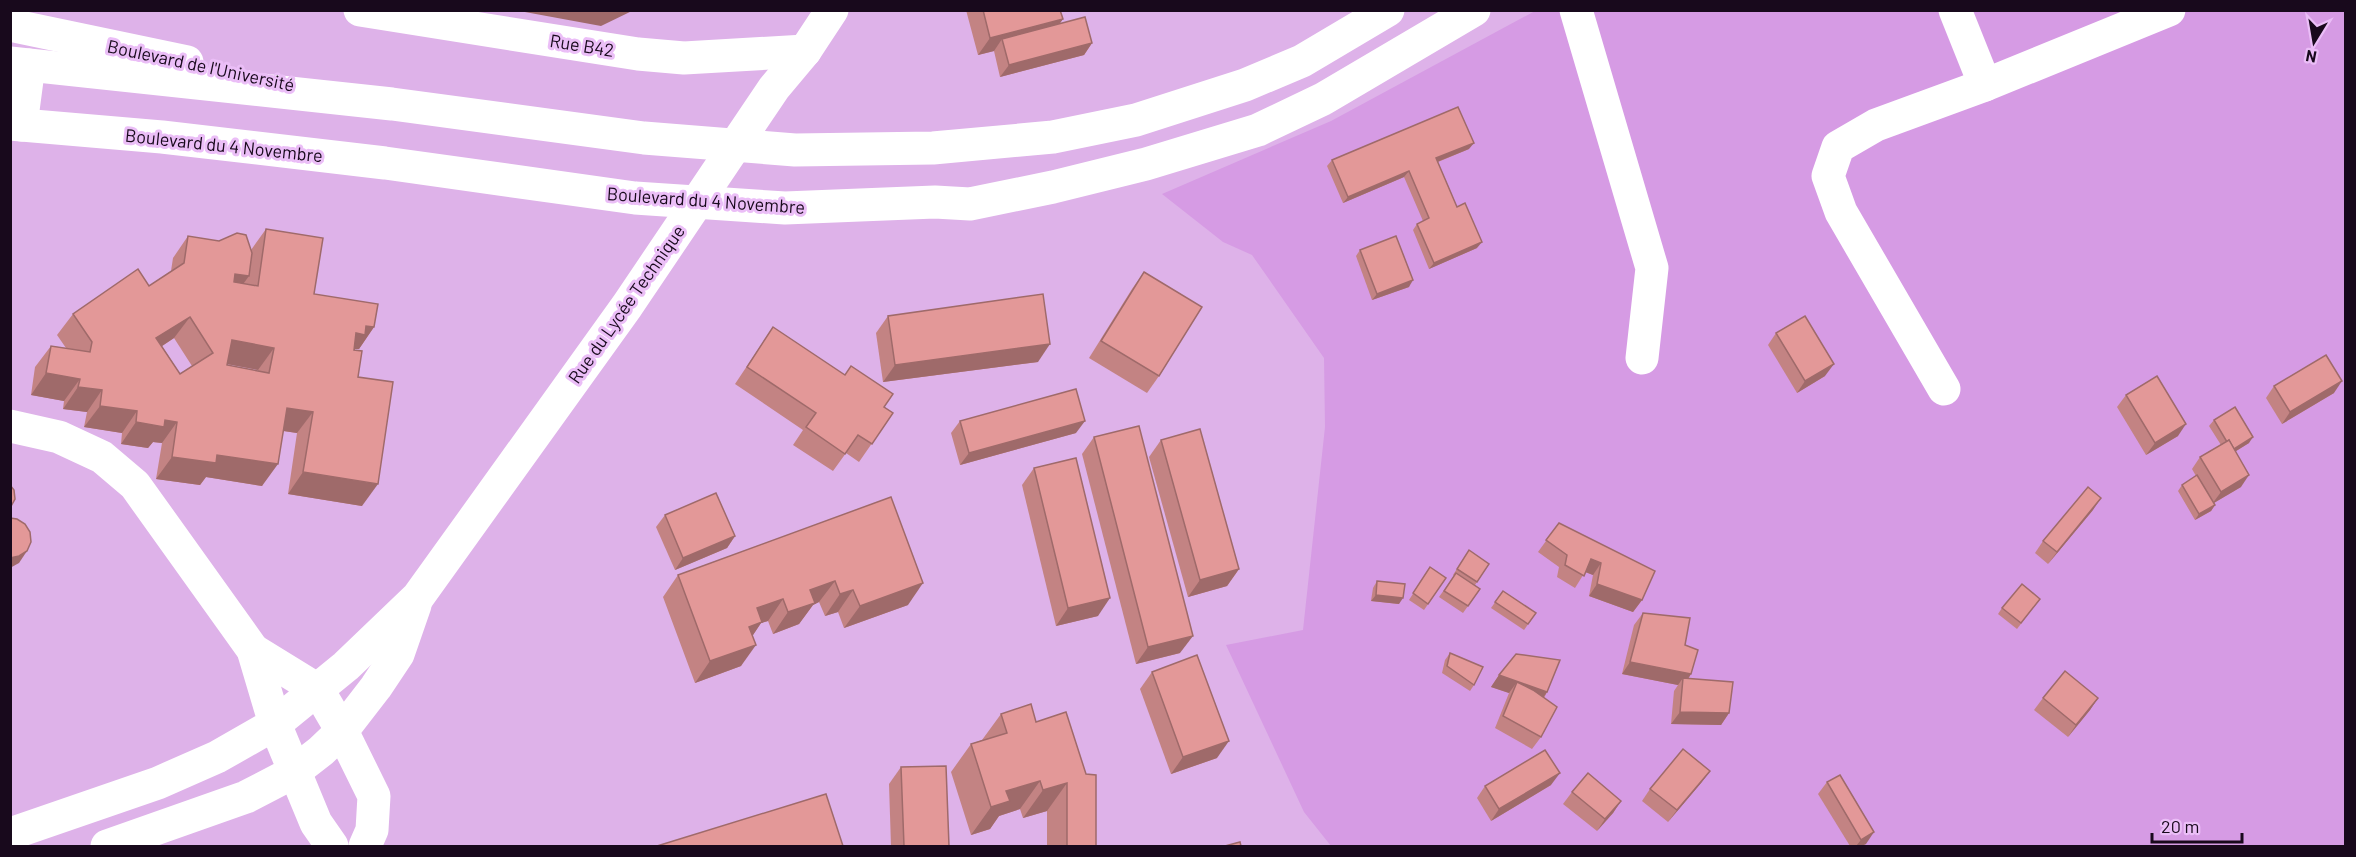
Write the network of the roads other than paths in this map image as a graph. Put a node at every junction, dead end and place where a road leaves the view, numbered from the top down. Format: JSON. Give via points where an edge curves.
{"nodes":[{"id":1,"x":360,"y":10,"type":"edge"},
{"id":2,"x":832,"y":10,"type":"edge"},
{"id":3,"x":1388,"y":10,"type":"edge"},
{"id":4,"x":1474,"y":10,"type":"edge"},
{"id":5,"x":1576,"y":10,"type":"edge"},
{"id":6,"x":1955,"y":10,"type":"edge"},
{"id":7,"x":2169,"y":10,"type":"edge"},
{"id":8,"x":10,"y":25,"type":"edge"},
{"id":9,"x":805,"y":51,"type":"junction"},
{"id":10,"x":20,"y":64,"type":"edge"},
{"id":11,"x":1985,"y":86,"type":"junction"},
{"id":12,"x":392,"y":104,"type":"junction"},
{"id":13,"x":16,"y":125,"type":"edge"},
{"id":14,"x":1642,"y":358,"type":"dead end"},
{"id":15,"x":1944,"y":389,"type":"dead end"},
{"id":16,"x":10,"y":426,"type":"edge"},
{"id":17,"x":418,"y":597,"type":"junction"},
{"id":18,"x":253,"y":650,"type":"junction"},
{"id":19,"x":318,"y":690,"type":"junction"},
{"id":20,"x":275,"y":724,"type":"junction"},
{"id":21,"x":342,"y":732,"type":"junction"},
{"id":22,"x":294,"y":772,"type":"junction"},
{"id":23,"x":10,"y":834,"type":"edge"},
{"id":24,"x":107,"y":846,"type":"edge"},
{"id":25,"x":332,"y":846,"type":"edge"},
{"id":26,"x":365,"y":846,"type":"edge"}],
"edges":[{"from":1,"to":9,"type":"main road","name":"Rue B42","via":[[638,54],[684,58]]},
{"from":2,"to":9,"type":"main road","name":"Rue du Lycée Technique"},
{"from":3,"to":12,"type":"main road","via":[[1302,61],[1245,85],[1136,120],[1053,137],[933,148],[795,150],[644,138]]},
{"from":4,"to":13,"type":"main road","name":"Boulevard du 4 Novembre","via":[[1323,99],[1258,130],[1146,164],[970,204],[785,208],[635,198],[385,163]]},
{"from":5,"to":14,"type":"main road","via":[[1652,268]]},
{"from":6,"to":11,"type":"main road"},
{"from":7,"to":11,"type":"main road"},
{"from":8,"to":12,"type":"main road","name":"Boulevard de l'Université"},
{"from":9,"to":17,"type":"main road","name":"Rue du Lycée Technique","via":[[774,88],[643,282]]},
{"from":10,"to":12,"type":"main road"},
{"from":10,"to":13,"type":"main road"},
{"from":11,"to":15,"type":"main road","via":[[1876,125],[1838,147],[1828,176],[1841,212]]},
{"from":16,"to":18,"type":"main road","via":[[59,437],[102,457],[135,485]]},
{"from":17,"to":19,"type":"main road"},
{"from":17,"to":21,"type":"main road","via":[[398,654]]},
{"from":18,"to":19,"type":"main road"},
{"from":18,"to":20,"type":"main road"},
{"from":19,"to":20,"type":"main road"},
{"from":19,"to":21,"type":"main road"},
{"from":20,"to":22,"type":"main road"},
{"from":20,"to":23,"type":"main road","via":[[217,757],[158,783]]},
{"from":21,"to":22,"type":"main road"},
{"from":21,"to":26,"type":"main road","via":[[374,796],[372,830]]},
{"from":22,"to":24,"type":"main road","via":[[246,796]]},
{"from":22,"to":25,"type":"main road","via":[[316,823]]}]}
